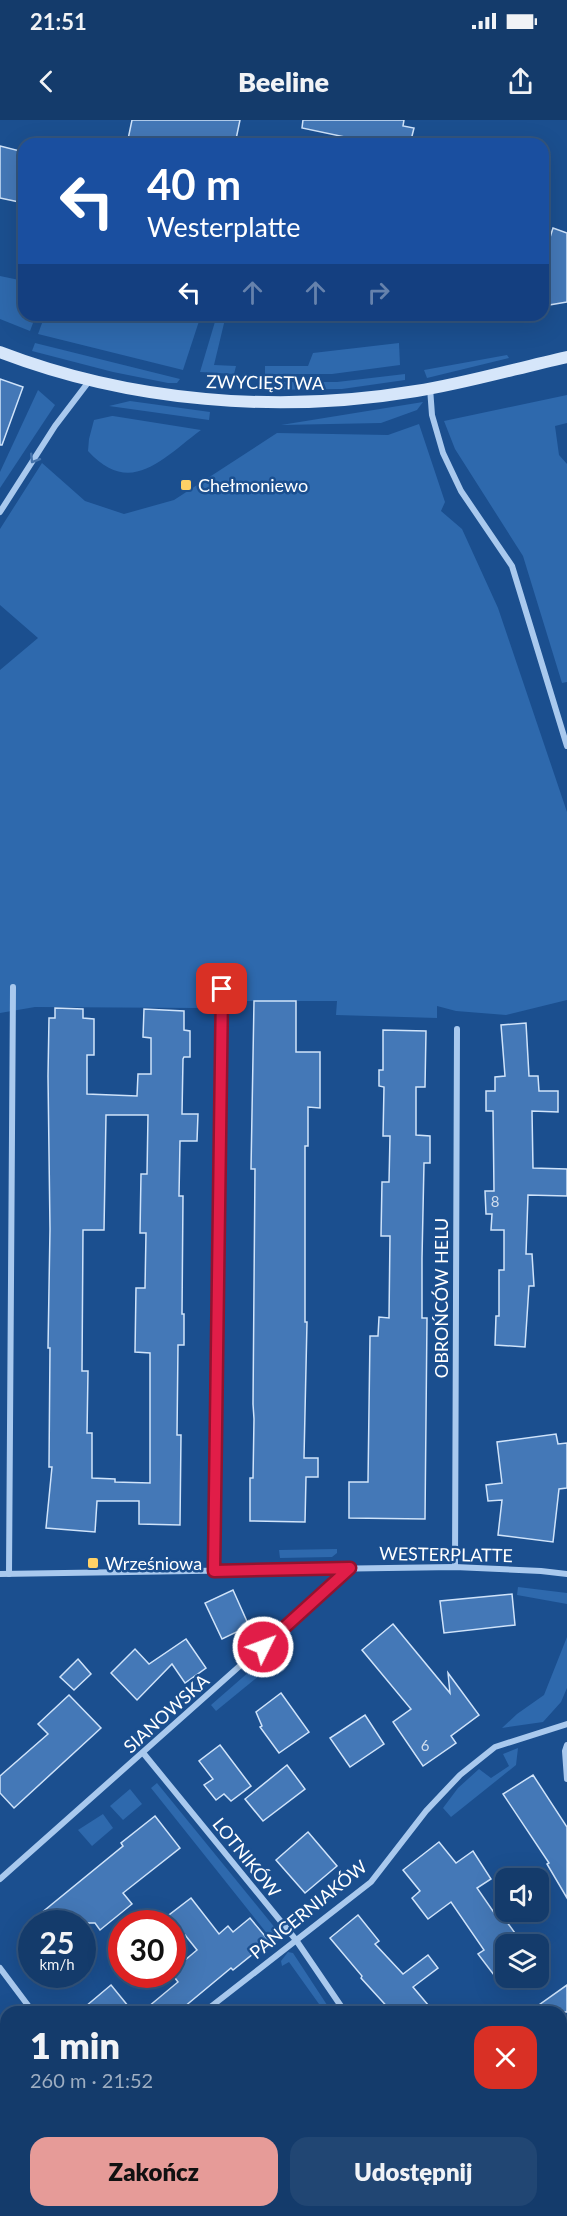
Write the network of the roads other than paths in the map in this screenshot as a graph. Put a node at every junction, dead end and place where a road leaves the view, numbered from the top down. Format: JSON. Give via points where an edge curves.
{"nodes":[{"id":1,"x":0,"y":352,"type":"edge"},
{"id":2,"x":567,"y":357,"type":"edge"},
{"id":3,"x":90,"y":379,"type":"junction"},
{"id":4,"x":430,"y":388,"type":"junction"},
{"id":5,"x":0,"y":512,"type":"edge"},
{"id":6,"x":567,"y":746,"type":"edge"},
{"id":7,"x":13,"y":987,"type":"dead end"},
{"id":8,"x":222,"y":989,"type":"dead end"},
{"id":9,"x":457,"y":1029,"type":"dead end"},
{"id":10,"x":455,"y":1567,"type":"junction"},
{"id":11,"x":350,"y":1568,"type":"junction"},
{"id":12,"x":214,"y":1571,"type":"junction"},
{"id":13,"x":0,"y":1574,"type":"edge"},
{"id":14,"x":9,"y":1574,"type":"junction"},
{"id":15,"x":567,"y":1574,"type":"edge"},
{"id":16,"x":567,"y":1725,"type":"edge"},
{"id":17,"x":567,"y":1744,"type":"edge"},
{"id":18,"x":144,"y":1754,"type":"junction"},
{"id":19,"x":567,"y":1779,"type":"edge"},
{"id":20,"x":0,"y":1880,"type":"edge"},
{"id":21,"x":296,"y":1940,"type":"junction"},
{"id":22,"x":0,"y":1968,"type":"edge"},
{"id":23,"x":28,"y":2006,"type":"edge"},
{"id":24,"x":212,"y":2006,"type":"edge"},
{"id":25,"x":341,"y":2006,"type":"edge"}],
"edges":[{"from":1,"to":3,"type":"main road","name":"ZWYCIĘSTWA"},
{"from":2,"to":4,"type":"main road","name":"ZWYCIĘSTWA"},
{"from":3,"to":4,"type":"main road","name":"ZWYCIĘSTWA","via":[[174,396],[246,402],[312,403]]},
{"from":3,"to":5,"type":"street","one_way":true,"via":[[54,426]]},
{"from":4,"to":6,"type":"street","via":[[432,415],[443,453],[461,491],[513,566]]},
{"from":7,"to":14,"type":"street"},
{"from":8,"to":12,"type":"street"},
{"from":9,"to":10,"type":"street","name":"OBROŃCÓW HELU"},
{"from":10,"to":11,"type":"street","name":"WESTERPLATTE"},
{"from":10,"to":15,"type":"street","name":"WESTERPLATTE"},
{"from":11,"to":12,"type":"street","name":"WESTERPLATTE"},
{"from":11,"to":18,"type":"street","name":"SIANOWSKA"},
{"from":12,"to":14,"type":"street","name":"WESTERPLATTE"},
{"from":13,"to":14,"type":"street","name":"WESTERPLATTE"},
{"from":16,"to":21,"type":"street","name":"PANCERNIAKÓW","via":[[495,1747],[460,1775],[426,1811],[371,1882]]},
{"from":17,"to":19,"type":"street"},
{"from":18,"to":20,"type":"street","name":"SIANOWSKA"},
{"from":18,"to":21,"type":"street","name":"LOTNIKÓW"},
{"from":21,"to":24,"type":"street","name":"PANCERNIAKÓW"},
{"from":21,"to":25,"type":"street","name":"LOTNIKÓW"},
{"from":22,"to":23,"type":"street"}]}
